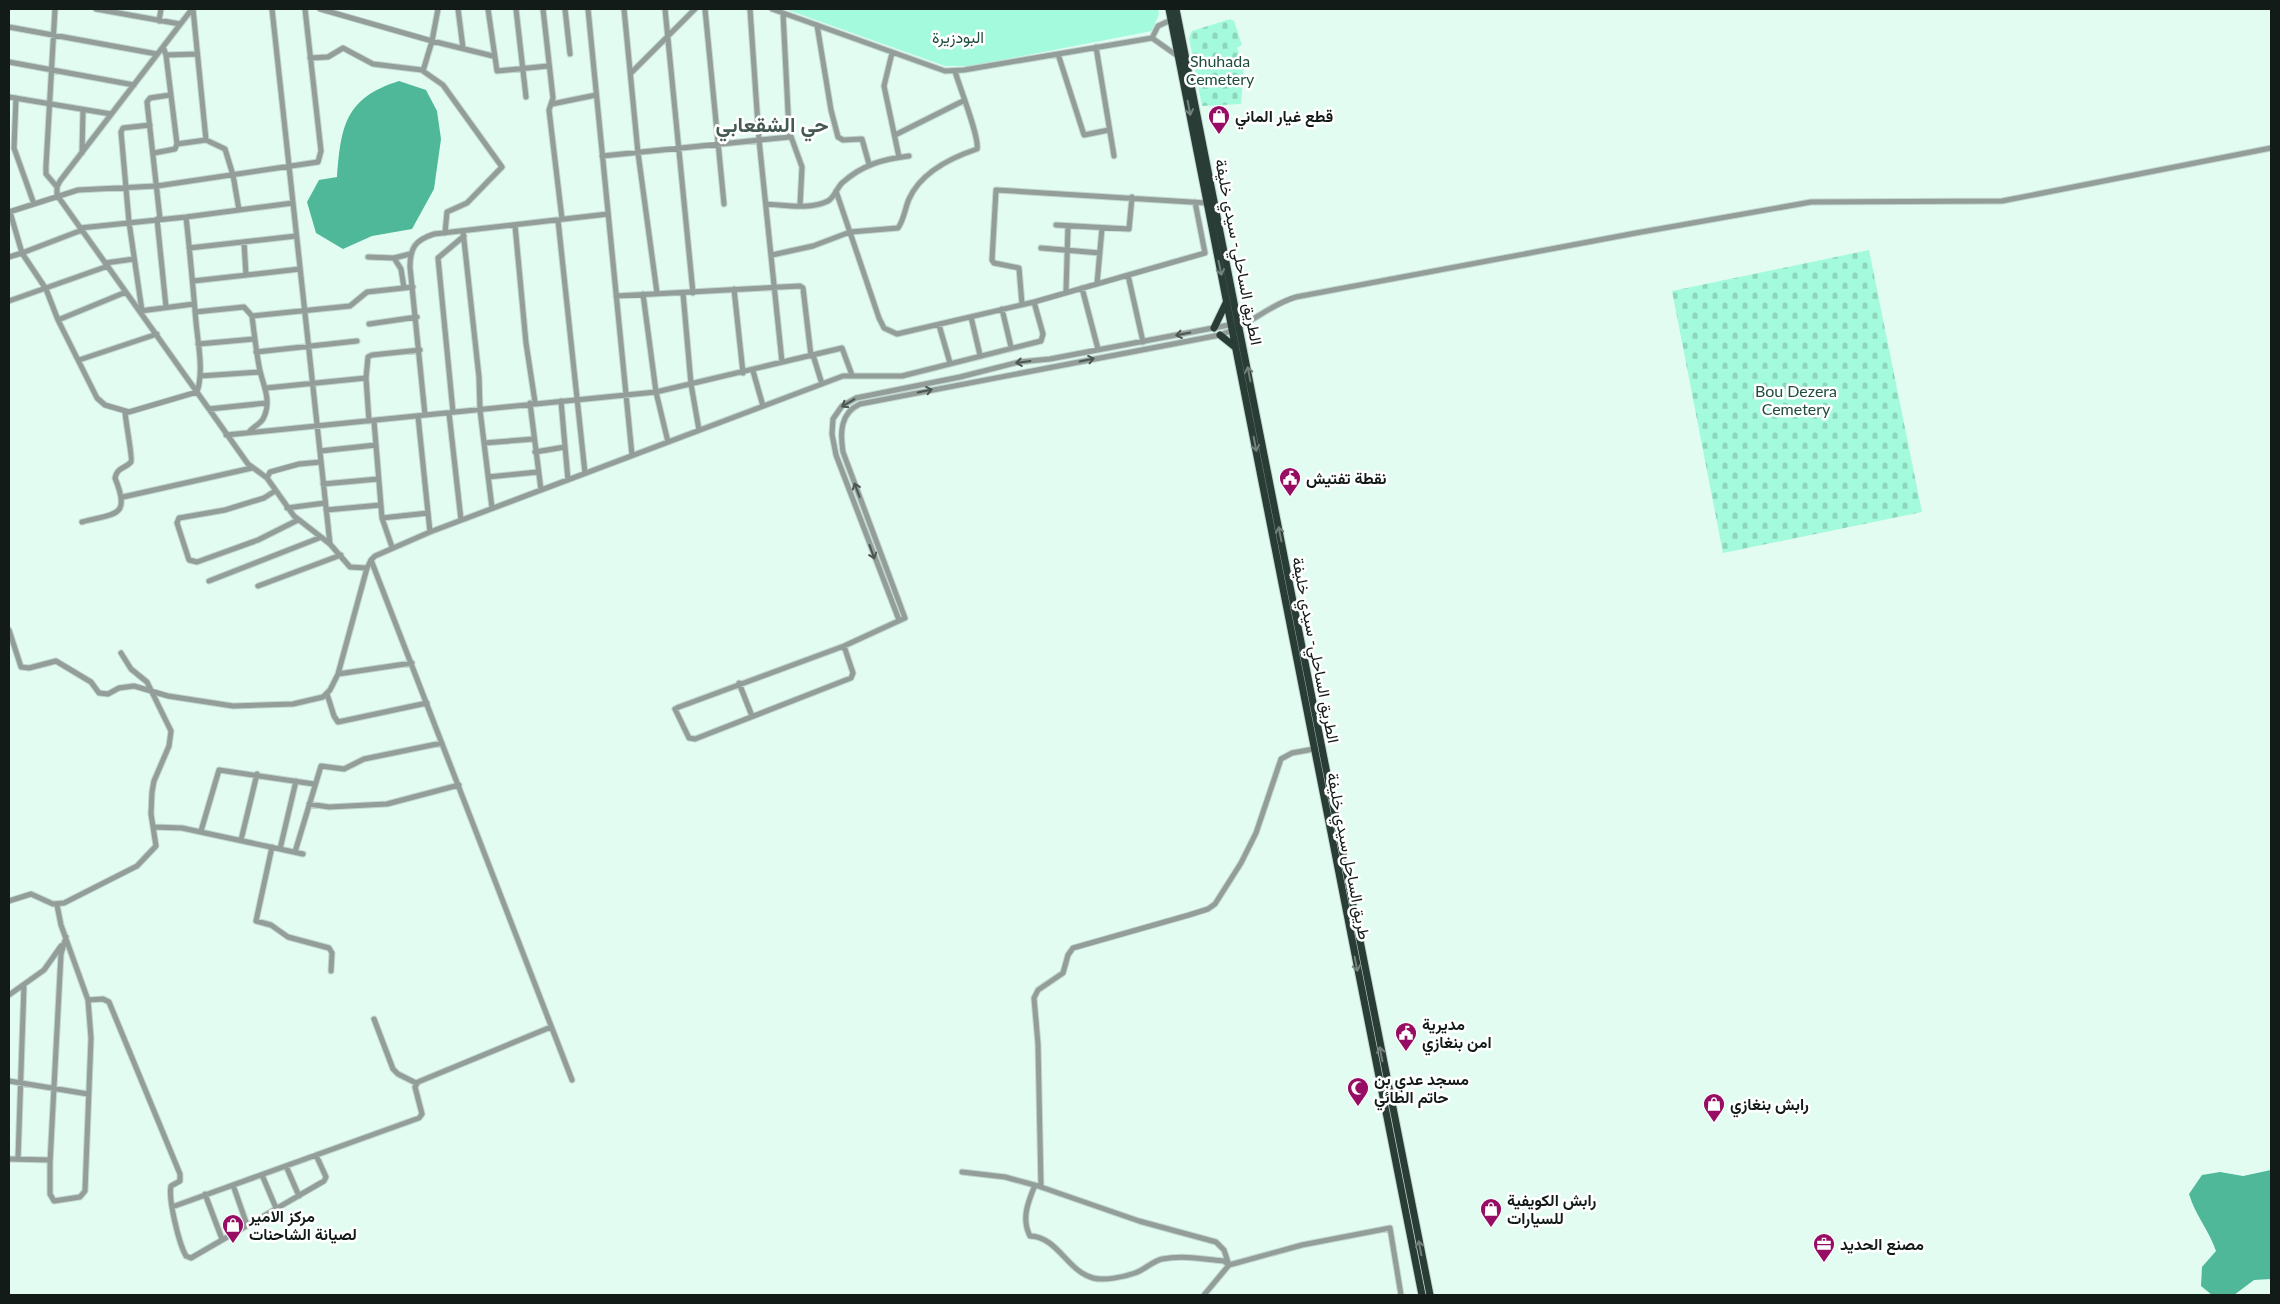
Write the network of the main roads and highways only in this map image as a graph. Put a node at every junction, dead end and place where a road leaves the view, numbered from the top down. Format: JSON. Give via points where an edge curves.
{"nodes":[{"id":1,"x":1169,"y":9,"type":"edge"},
{"id":2,"x":1176,"y":9,"type":"edge"},
{"id":3,"x":1226,"y":303,"type":"junction"},
{"id":4,"x":1214,"y":328,"type":"road end"},
{"id":5,"x":1220,"y":335,"type":"road end"},
{"id":6,"x":1235,"y":348,"type":"junction"},
{"id":7,"x":1422,"y":1295,"type":"edge"},
{"id":8,"x":1430,"y":1295,"type":"edge"}],
"edges":[{"from":1,"to":3,"type":"highway","name":"طريق الساحل سيدي خليفة","one_way":true},
{"from":8,"to":2,"type":"highway","name":"الطريق الساحلي- سيدي خليفة","one_way":true,"via":[[1324,766],[1242,325]]},
{"from":3,"to":4,"type":"highway"},
{"from":3,"to":6,"type":"highway","name":"طريق الساحل سيدي خليفة"},
{"from":5,"to":6,"type":"highway"},
{"from":6,"to":7,"type":"highway","name":"طريق الساحل سيدي خليفة","one_way":true}]}
